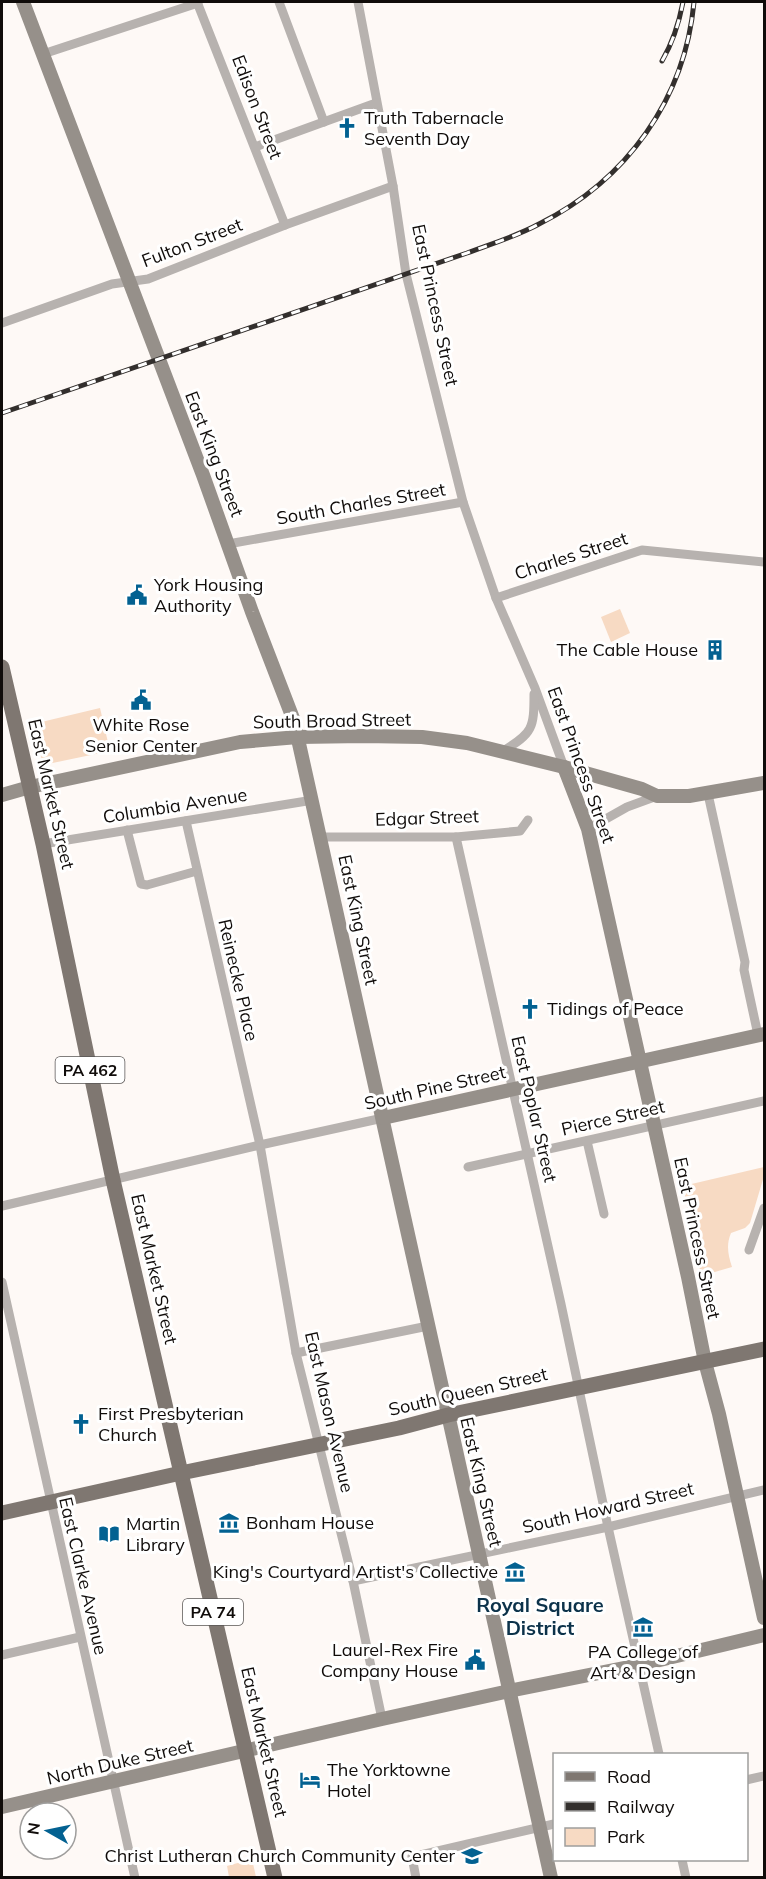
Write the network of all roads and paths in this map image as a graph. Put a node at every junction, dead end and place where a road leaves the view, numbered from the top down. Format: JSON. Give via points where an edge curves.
{"nodes":[{"id":1,"x":24,"y":2,"type":"edge"},
{"id":2,"x":198,"y":2,"type":"edge"},
{"id":3,"x":279,"y":2,"type":"edge"},
{"id":4,"x":358,"y":2,"type":"edge"},
{"id":5,"x":43,"y":54,"type":"junction"},
{"id":6,"x":376,"y":103,"type":"junction"},
{"id":7,"x":324,"y":122,"type":"junction"},
{"id":8,"x":255,"y":147,"type":"junction"},
{"id":9,"x":393,"y":186,"type":"junction"},
{"id":10,"x":285,"y":225,"type":"junction"},
{"id":11,"x":129,"y":281,"type":"junction"},
{"id":12,"x":2,"y":323,"type":"edge"},
{"id":13,"x":463,"y":502,"type":"junction"},
{"id":14,"x":228,"y":544,"type":"junction"},
{"id":15,"x":765,"y":562,"type":"edge"},
{"id":16,"x":496,"y":598,"type":"junction"},
{"id":17,"x":2,"y":668,"type":"edge"},
{"id":18,"x":534,"y":688,"type":"junction"},
{"id":19,"x":298,"y":737,"type":"junction"},
{"id":20,"x":502,"y":751,"type":"junction"},
{"id":21,"x":564,"y":767,"type":"junction"},
{"id":22,"x":765,"y":783,"type":"edge"},
{"id":23,"x":30,"y":786,"type":"junction"},
{"id":24,"x":708,"y":794,"type":"junction"},
{"id":25,"x":2,"y":795,"type":"edge"},
{"id":26,"x":657,"y":796,"type":"junction"},
{"id":27,"x":313,"y":800,"type":"junction"},
{"id":28,"x":528,"y":820,"type":"dead end"},
{"id":29,"x":186,"y":821,"type":"junction"},
{"id":30,"x":588,"y":829,"type":"junction"},
{"id":31,"x":127,"y":831,"type":"junction"},
{"id":32,"x":321,"y":837,"type":"junction"},
{"id":33,"x":456,"y":837,"type":"junction"},
{"id":34,"x":43,"y":844,"type":"junction"},
{"id":35,"x":197,"y":871,"type":"junction"},
{"id":36,"x":761,"y":1035,"type":"edge"},
{"id":37,"x":639,"y":1061,"type":"junction"},
{"id":38,"x":513,"y":1089,"type":"junction"},
{"id":39,"x":765,"y":1101,"type":"edge"},
{"id":40,"x":383,"y":1118,"type":"junction"},
{"id":41,"x":654,"y":1125,"type":"junction"},
{"id":42,"x":587,"y":1140,"type":"junction"},
{"id":43,"x":260,"y":1145,"type":"junction"},
{"id":44,"x":528,"y":1154,"type":"junction"},
{"id":45,"x":468,"y":1167,"type":"dead end"},
{"id":46,"x":113,"y":1180,"type":"junction"},
{"id":47,"x":2,"y":1206,"type":"edge"},
{"id":48,"x":765,"y":1208,"type":"edge"},
{"id":49,"x":604,"y":1214,"type":"dead end"},
{"id":50,"x":749,"y":1250,"type":"dead end"},
{"id":51,"x":2,"y":1282,"type":"edge"},
{"id":52,"x":428,"y":1326,"type":"junction"},
{"id":53,"x":765,"y":1349,"type":"edge"},
{"id":54,"x":297,"y":1353,"type":"junction"},
{"id":55,"x":705,"y":1362,"type":"junction"},
{"id":56,"x":579,"y":1388,"type":"junction"},
{"id":57,"x":448,"y":1415,"type":"junction"},
{"id":58,"x":318,"y":1444,"type":"junction"},
{"id":59,"x":181,"y":1473,"type":"junction"},
{"id":60,"x":765,"y":1490,"type":"edge"},
{"id":61,"x":737,"y":1496,"type":"junction"},
{"id":62,"x":50,"y":1503,"type":"junction"},
{"id":63,"x":2,"y":1513,"type":"edge"},
{"id":64,"x":608,"y":1527,"type":"junction"},
{"id":65,"x":479,"y":1553,"type":"junction"},
{"id":66,"x":353,"y":1581,"type":"junction"},
{"id":67,"x":765,"y":1618,"type":"edge"},
{"id":68,"x":765,"y":1635,"type":"edge"},
{"id":69,"x":80,"y":1637,"type":"junction"},
{"id":70,"x":2,"y":1655,"type":"edge"},
{"id":71,"x":639,"y":1665,"type":"junction"},
{"id":72,"x":509,"y":1691,"type":"junction"},
{"id":73,"x":382,"y":1719,"type":"junction"},
{"id":74,"x":246,"y":1752,"type":"junction"},
{"id":75,"x":659,"y":1753,"type":"edge"},
{"id":76,"x":765,"y":1776,"type":"edge"},
{"id":77,"x":748,"y":1780,"type":"edge"},
{"id":78,"x":113,"y":1781,"type":"junction"},
{"id":79,"x":2,"y":1808,"type":"edge"},
{"id":80,"x":553,"y":1824,"type":"edge"},
{"id":81,"x":539,"y":1828,"type":"junction"},
{"id":82,"x":682,"y":1861,"type":"edge"},
{"id":83,"x":135,"y":1878,"type":"edge"},
{"id":84,"x":275,"y":1878,"type":"edge"},
{"id":85,"x":416,"y":1878,"type":"edge"},
{"id":86,"x":551,"y":1878,"type":"edge"},
{"id":87,"x":686,"y":1878,"type":"edge"}],
"edges":[{"from":1,"to":5,"type":"street","name":"East King Street"},
{"from":2,"to":5,"type":"street"},
{"from":2,"to":8,"type":"street","name":"Edison Street"},
{"from":3,"to":7,"type":"street"},
{"from":4,"to":6,"type":"street","name":"East Princess Street"},
{"from":5,"to":11,"type":"street","name":"East King Street"},
{"from":6,"to":7,"type":"street"},
{"from":6,"to":9,"type":"street","name":"East Princess Street"},
{"from":7,"to":8,"type":"street"},
{"from":8,"to":10,"type":"street","name":"Edison Street"},
{"from":9,"to":10,"type":"street","name":"Fulton Street"},
{"from":9,"to":13,"type":"street","name":"East Princess Street","via":[[406,274]]},
{"from":10,"to":11,"type":"street","name":"Fulton Street","via":[[148,279]]},
{"from":11,"to":12,"type":"street","name":"Fulton Street"},
{"from":11,"to":14,"type":"street","name":"East King Street"},
{"from":13,"to":14,"type":"street","name":"South Charles Street"},
{"from":13,"to":16,"type":"street","name":"East Princess Street"},
{"from":14,"to":19,"type":"street","name":"East King Street"},
{"from":15,"to":16,"type":"street","name":"Charles Street","via":[[642,550]]},
{"from":16,"to":18,"type":"street","name":"East Princess Street"},
{"from":17,"to":23,"type":"main road","name":"East Market Street","number":"PA 462"},
{"from":18,"to":20,"type":"street","via":[[532,727]]},
{"from":18,"to":21,"type":"street","name":"East Princess Street"},
{"from":19,"to":20,"type":"street","name":"South Broad Street","via":[[422,737]]},
{"from":19,"to":23,"type":"street","name":"South Broad Street","via":[[240,742]]},
{"from":19,"to":27,"type":"street","name":"East King Street"},
{"from":20,"to":21,"type":"street","name":"South Broad Street"},
{"from":21,"to":26,"type":"street"},
{"from":21,"to":30,"type":"street","name":"East Princess Street"},
{"from":22,"to":24,"type":"street"},
{"from":23,"to":25,"type":"street","name":"South Broad Street"},
{"from":23,"to":34,"type":"main road","name":"East Market Street","number":"PA 462"},
{"from":24,"to":26,"type":"street"},
{"from":24,"to":36,"type":"street"},
{"from":26,"to":30,"type":"street","via":[[627,807]]},
{"from":27,"to":29,"type":"street","name":"Columbia Avenue"},
{"from":27,"to":32,"type":"street","name":"East King Street"},
{"from":28,"to":33,"type":"street","name":"Edgar Street","via":[[520,831]]},
{"from":29,"to":31,"type":"street","name":"Columbia Avenue"},
{"from":29,"to":35,"type":"street","name":"Reinecke Place"},
{"from":30,"to":37,"type":"street","name":"East Princess Street"},
{"from":31,"to":34,"type":"street","name":"Columbia Avenue"},
{"from":31,"to":35,"type":"street","via":[[141,884]]},
{"from":32,"to":33,"type":"street","name":"Edgar Street"},
{"from":32,"to":40,"type":"street","name":"East King Street"},
{"from":33,"to":38,"type":"street","name":"East Poplar Street"},
{"from":34,"to":46,"type":"main road","name":"East Market Street","number":"PA 462"},
{"from":35,"to":43,"type":"street","name":"Reinecke Place"},
{"from":36,"to":37,"type":"street","name":"South Pine Street"},
{"from":37,"to":38,"type":"street","name":"South Pine Street"},
{"from":37,"to":41,"type":"street","name":"East Princess Street"},
{"from":38,"to":40,"type":"street","name":"South Pine Street"},
{"from":38,"to":44,"type":"street","name":"East Poplar Street"},
{"from":39,"to":41,"type":"street","name":"Pierce Street"},
{"from":40,"to":43,"type":"street","name":"South Pine Street"},
{"from":40,"to":52,"type":"street","name":"East King Street"},
{"from":41,"to":42,"type":"street","name":"Pierce Street"},
{"from":41,"to":55,"type":"street","name":"East Princess Street"},
{"from":42,"to":44,"type":"street","name":"Pierce Street"},
{"from":42,"to":49,"type":"street"},
{"from":43,"to":46,"type":"street","name":"South Pine Street"},
{"from":43,"to":54,"type":"street","name":"East Mason Avenue"},
{"from":44,"to":45,"type":"street","name":"Pierce Street"},
{"from":44,"to":56,"type":"street","name":"East Poplar Street"},
{"from":46,"to":47,"type":"street","name":"South Pine Street"},
{"from":46,"to":59,"type":"main road","name":"East Market Street","number":"PA 462"},
{"from":48,"to":50,"type":"street"},
{"from":51,"to":62,"type":"street","name":"East Clarke Avenue"},
{"from":52,"to":54,"type":"street"},
{"from":52,"to":57,"type":"street","name":"East King Street"},
{"from":53,"to":55,"type":"main road","name":"South Queen Street"},
{"from":54,"to":58,"type":"street","name":"East Mason Avenue"},
{"from":55,"to":56,"type":"main road","name":"South Queen Street"},
{"from":55,"to":61,"type":"street","name":"East Princess Street"},
{"from":56,"to":57,"type":"main road","name":"South Queen Street"},
{"from":56,"to":64,"type":"street","name":"East Poplar Street"},
{"from":57,"to":58,"type":"main road","name":"South Queen Street"},
{"from":57,"to":65,"type":"street","name":"East King Street"},
{"from":58,"to":59,"type":"main road","name":"South Queen Street"},
{"from":58,"to":66,"type":"street","name":"East Mason Avenue"},
{"from":59,"to":62,"type":"main road","name":"South Queen Street"},
{"from":59,"to":74,"type":"main road","name":"East Market Street","number":"PA 74"},
{"from":60,"to":61,"type":"street","name":"South Howard Street"},
{"from":61,"to":64,"type":"street","name":"South Howard Street"},
{"from":61,"to":67,"type":"street","name":"East Princess Street"},
{"from":62,"to":63,"type":"main road","name":"South Queen Street"},
{"from":62,"to":69,"type":"street","name":"East Clarke Avenue"},
{"from":64,"to":65,"type":"street","name":"South Howard Street"},
{"from":64,"to":71,"type":"street","name":"East Poplar Street"},
{"from":65,"to":66,"type":"street","name":"South Howard Street"},
{"from":65,"to":72,"type":"street","name":"East King Street"},
{"from":66,"to":73,"type":"street","name":"East Mason Avenue"},
{"from":68,"to":71,"type":"street","name":"North Duke Street"},
{"from":69,"to":70,"type":"street"},
{"from":69,"to":78,"type":"street","name":"East Clarke Avenue"},
{"from":71,"to":72,"type":"street","name":"North Duke Street"},
{"from":71,"to":75,"type":"street","name":"East Poplar Street"},
{"from":72,"to":73,"type":"street","name":"North Duke Street"},
{"from":72,"to":81,"type":"street","name":"East King Street"},
{"from":73,"to":74,"type":"street","name":"North Duke Street"},
{"from":74,"to":78,"type":"street","name":"North Duke Street"},
{"from":74,"to":84,"type":"main road","name":"East Market Street","number":"PA 74"},
{"from":76,"to":77,"type":"street"},
{"from":78,"to":79,"type":"street","name":"North Duke Street"},
{"from":78,"to":83,"type":"street","name":"East Clarke Avenue"},
{"from":80,"to":81,"type":"street"},
{"from":81,"to":85,"type":"street","via":[[412,1857]]},
{"from":81,"to":86,"type":"street","name":"East King Street"},
{"from":82,"to":87,"type":"street"}]}
